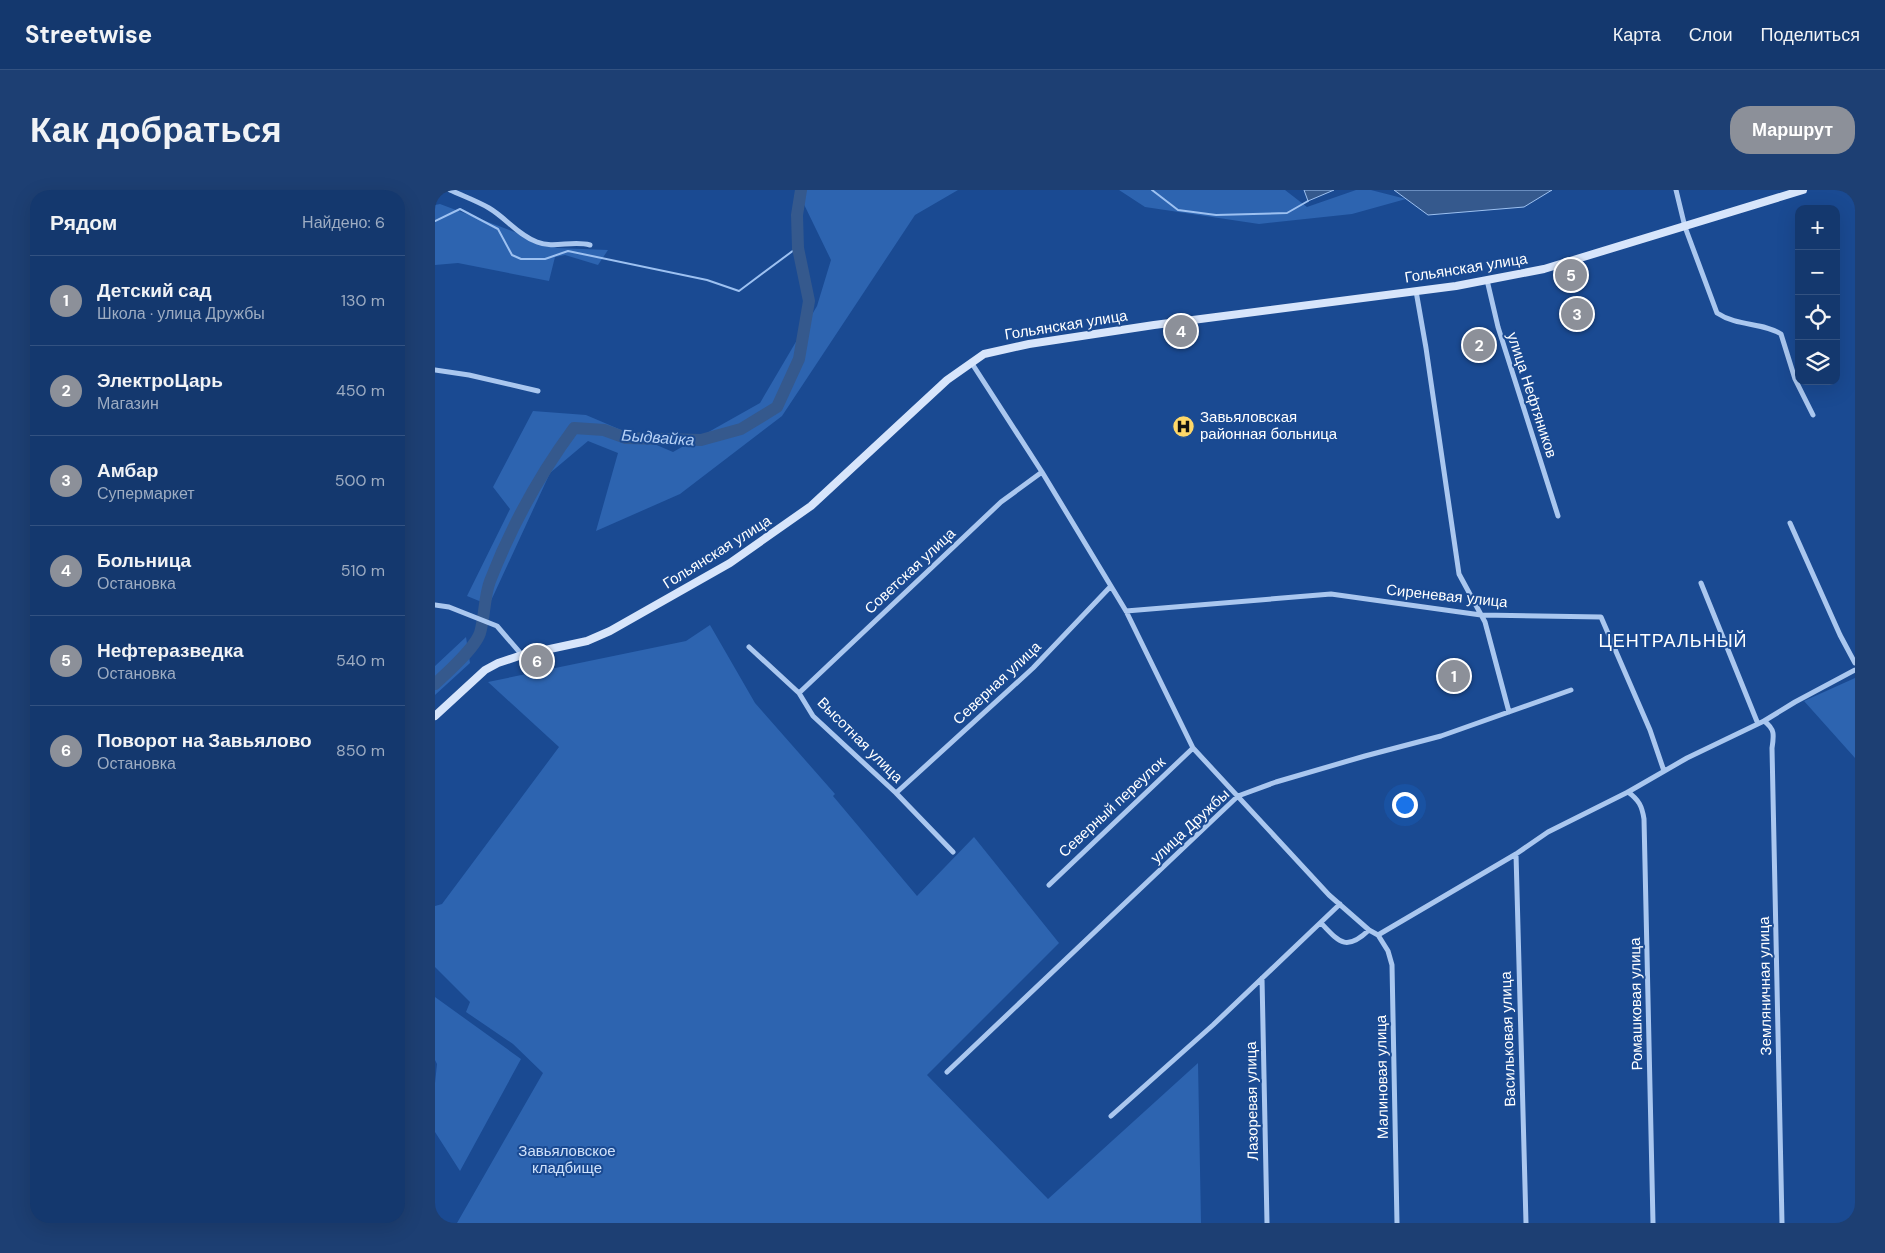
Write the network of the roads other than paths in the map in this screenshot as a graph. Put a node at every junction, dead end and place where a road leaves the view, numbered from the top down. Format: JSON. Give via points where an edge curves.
{"nodes":[{"id":1,"x":450,"y":190,"type":"edge"},
{"id":2,"x":1676,"y":190,"type":"edge"},
{"id":3,"x":1803,"y":190,"type":"edge"},
{"id":4,"x":1685,"y":227,"type":"junction"},
{"id":5,"x":590,"y":245,"type":"dead end"},
{"id":6,"x":1487,"y":280,"type":"junction"},
{"id":7,"x":1416,"y":291,"type":"junction"},
{"id":8,"x":971,"y":362,"type":"junction"},
{"id":9,"x":435,"y":370,"type":"edge"},
{"id":10,"x":538,"y":391,"type":"dead end"},
{"id":11,"x":1813,"y":415,"type":"dead end"},
{"id":12,"x":1042,"y":472,"type":"junction"},
{"id":13,"x":1557,"y":516,"type":"dead end"},
{"id":14,"x":1790,"y":523,"type":"dead end"},
{"id":15,"x":1701,"y":583,"type":"dead end"},
{"id":16,"x":1111,"y":586,"type":"junction"},
{"id":17,"x":435,"y":605,"type":"edge"},
{"id":18,"x":1126,"y":611,"type":"junction"},
{"id":19,"x":1481,"y":615,"type":"junction"},
{"id":20,"x":749,"y":647,"type":"dead end"},
{"id":21,"x":522,"y":655,"type":"junction"},
{"id":22,"x":1855,"y":663,"type":"edge"},
{"id":23,"x":1855,"y":670,"type":"edge"},
{"id":24,"x":1571,"y":690,"type":"dead end"},
{"id":25,"x":799,"y":693,"type":"junction"},
{"id":26,"x":1509,"y":712,"type":"junction"},
{"id":27,"x":435,"y":716,"type":"edge"},
{"id":28,"x":1764,"y":721,"type":"junction"},
{"id":29,"x":1758,"y":724,"type":"junction"},
{"id":30,"x":1193,"y":748,"type":"junction"},
{"id":31,"x":1663,"y":771,"type":"junction"},
{"id":32,"x":1628,"y":792,"type":"junction"},
{"id":33,"x":896,"y":794,"type":"junction"},
{"id":34,"x":1238,"y":796,"type":"junction"},
{"id":35,"x":953,"y":852,"type":"dead end"},
{"id":36,"x":1516,"y":854,"type":"junction"},
{"id":37,"x":1049,"y":885,"type":"dead end"},
{"id":38,"x":1340,"y":904,"type":"junction"},
{"id":39,"x":1321,"y":923,"type":"junction"},
{"id":40,"x":1369,"y":930,"type":"junction"},
{"id":41,"x":1378,"y":935,"type":"junction"},
{"id":42,"x":1262,"y":978,"type":"junction"},
{"id":43,"x":947,"y":1072,"type":"dead end"},
{"id":44,"x":1111,"y":1116,"type":"dead end"},
{"id":45,"x":1267,"y":1223,"type":"edge"},
{"id":46,"x":1397,"y":1223,"type":"edge"},
{"id":47,"x":1526,"y":1223,"type":"edge"},
{"id":48,"x":1653,"y":1223,"type":"edge"},
{"id":49,"x":1782,"y":1223,"type":"edge"}],
"edges":[{"from":1,"to":5,"type":"street","via":[[489,208],[537,242]]},
{"from":2,"to":4,"type":"street"},
{"from":3,"to":4,"type":"main road","name":"Гольянская улица"},
{"from":4,"to":6,"type":"main road","name":"Гольянская улица","via":[[1569,262]]},
{"from":4,"to":11,"type":"street","via":[[1717,313],[1726,319],[1781,334],[1795,379]]},
{"from":6,"to":7,"type":"main road","name":"Гольянская улица"},
{"from":6,"to":13,"type":"street","name":"улица Нефтяников","via":[[1498,327]]},
{"from":7,"to":8,"type":"main road","name":"Гольянская улица","via":[[1029,344],[990,353]]},
{"from":7,"to":19,"type":"street","via":[[1459,574]]},
{"from":8,"to":12,"type":"street"},
{"from":8,"to":21,"type":"main road","name":"Гольянская улица","via":[[947,380],[811,506],[730,563],[610,631],[587,641]]},
{"from":9,"to":10,"type":"street"},
{"from":12,"to":16,"type":"street"},
{"from":12,"to":25,"type":"street","name":"Советская улица","via":[[1001,502]]},
{"from":14,"to":22,"type":"street"},
{"from":15,"to":29,"type":"street"},
{"from":16,"to":18,"type":"street"},
{"from":16,"to":33,"type":"street","name":"Северная улица","via":[[1033,668]]},
{"from":17,"to":21,"type":"street","via":[[449,607],[497,626]]},
{"from":18,"to":19,"type":"street","name":"Сиреневая улица","via":[[1331,594]]},
{"from":18,"to":30,"type":"street"},
{"from":19,"to":26,"type":"street"},
{"from":19,"to":31,"type":"street","name":"Сиреневая улица","via":[[1601,617],[1650,730]]},
{"from":20,"to":25,"type":"street","name":"Высотная улица"},
{"from":21,"to":27,"type":"main road","name":"Гольянская улица","via":[[485,670]]},
{"from":23,"to":28,"type":"street"},
{"from":24,"to":26,"type":"street","name":"улица Дружбы"},
{"from":25,"to":33,"type":"street","name":"Высотная улица","via":[[813,716]]},
{"from":26,"to":34,"type":"street","name":"улица Дружбы","via":[[1441,736],[1276,782]]},
{"from":28,"to":29,"type":"street"},
{"from":28,"to":49,"type":"street","name":"Земляничная улица","via":[[1775,734],[1772,748]]},
{"from":29,"to":31,"type":"street"},
{"from":30,"to":34,"type":"street"},
{"from":30,"to":37,"type":"street","name":"Северный переулок"},
{"from":31,"to":32,"type":"street"},
{"from":32,"to":36,"type":"street","via":[[1548,832]]},
{"from":32,"to":48,"type":"street","name":"Ромашковая улица","via":[[1643,807],[1644,819]]},
{"from":33,"to":35,"type":"street","name":"Высотная улица"},
{"from":34,"to":38,"type":"street"},
{"from":34,"to":43,"type":"street","name":"улица Дружбы"},
{"from":36,"to":41,"type":"street"},
{"from":36,"to":47,"type":"street","name":"Васильковая улица"},
{"from":38,"to":39,"type":"street"},
{"from":38,"to":40,"type":"street"},
{"from":39,"to":40,"type":"street","via":[[1337,939],[1347,942],[1357,941]]},
{"from":39,"to":42,"type":"street"},
{"from":40,"to":41,"type":"street"},
{"from":41,"to":46,"type":"street","name":"Малиновая улица","via":[[1392,965]]},
{"from":42,"to":44,"type":"street"},
{"from":42,"to":45,"type":"street","name":"Лазоревая улица"}]}
